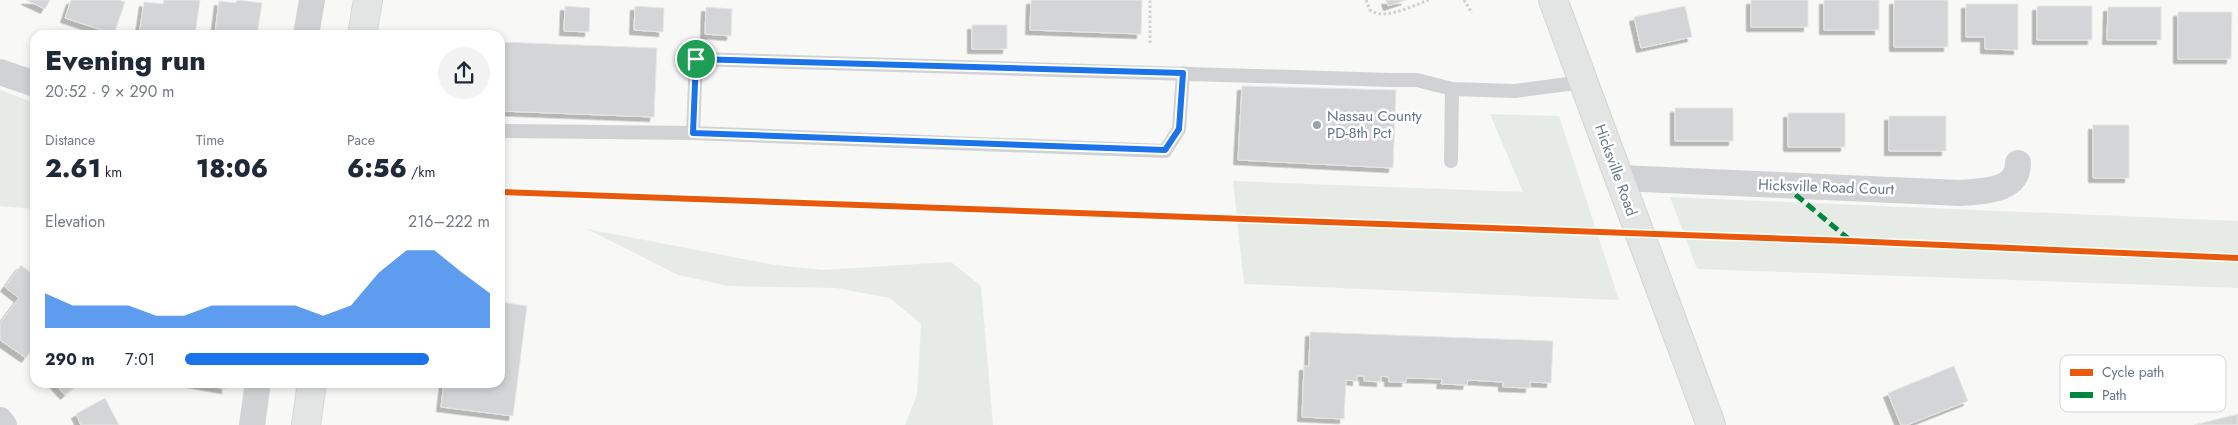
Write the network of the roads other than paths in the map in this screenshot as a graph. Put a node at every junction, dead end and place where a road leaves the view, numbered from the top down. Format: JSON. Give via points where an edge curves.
{"nodes":[{"id":1,"x":312,"y":0,"type":"edge"},
{"id":2,"x":368,"y":0,"type":"edge"},
{"id":3,"x":1553,"y":0,"type":"edge"},
{"id":4,"x":307,"y":30,"type":"edge"},
{"id":5,"x":363,"y":30,"type":"edge"},
{"id":6,"x":0,"y":72,"type":"edge"},
{"id":7,"x":1183,"y":73,"type":"junction"},
{"id":8,"x":30,"y":82,"type":"edge"},
{"id":9,"x":1583,"y":82,"type":"junction"},
{"id":10,"x":1452,"y":89,"type":"junction"},
{"id":11,"x":505,"y":131,"type":"edge"},
{"id":12,"x":693,"y":133,"type":"junction"},
{"id":13,"x":1451,"y":161,"type":"dead end"},
{"id":14,"x":2018,"y":163,"type":"dead end"},
{"id":15,"x":1619,"y":178,"type":"junction"},
{"id":16,"x":257,"y":388,"type":"edge"},
{"id":17,"x":311,"y":388,"type":"edge"},
{"id":18,"x":0,"y":420,"type":"edge"},
{"id":19,"x":4,"y":425,"type":"edge"},
{"id":20,"x":252,"y":425,"type":"edge"},
{"id":21,"x":306,"y":425,"type":"edge"},
{"id":22,"x":1711,"y":425,"type":"edge"}],
"edges":[{"from":1,"to":4,"type":"street"},
{"from":2,"to":5,"type":"main road"},
{"from":3,"to":9,"type":"main road","name":"Hicksville Road"},
{"from":6,"to":8,"type":"street"},
{"from":7,"to":10,"type":"lane","via":[[1417,80]]},
{"from":7,"to":12,"type":"lane","via":[[1179,129],[1165,150]]},
{"from":7,"to":12,"type":"lane","via":[[696,59]]},
{"from":9,"to":10,"type":"lane","via":[[1515,91]]},
{"from":9,"to":15,"type":"main road","name":"Hicksville Road"},
{"from":10,"to":13,"type":"lane"},
{"from":11,"to":12,"type":"lane"},
{"from":14,"to":15,"type":"street","name":"Hicksville Road Court","via":[[2018,172],[2012,182],[1989,190],[1960,193]]},
{"from":15,"to":22,"type":"main road","name":"Hicksville Road"},
{"from":16,"to":20,"type":"street"},
{"from":17,"to":21,"type":"main road"},
{"from":18,"to":19,"type":"street"}]}
